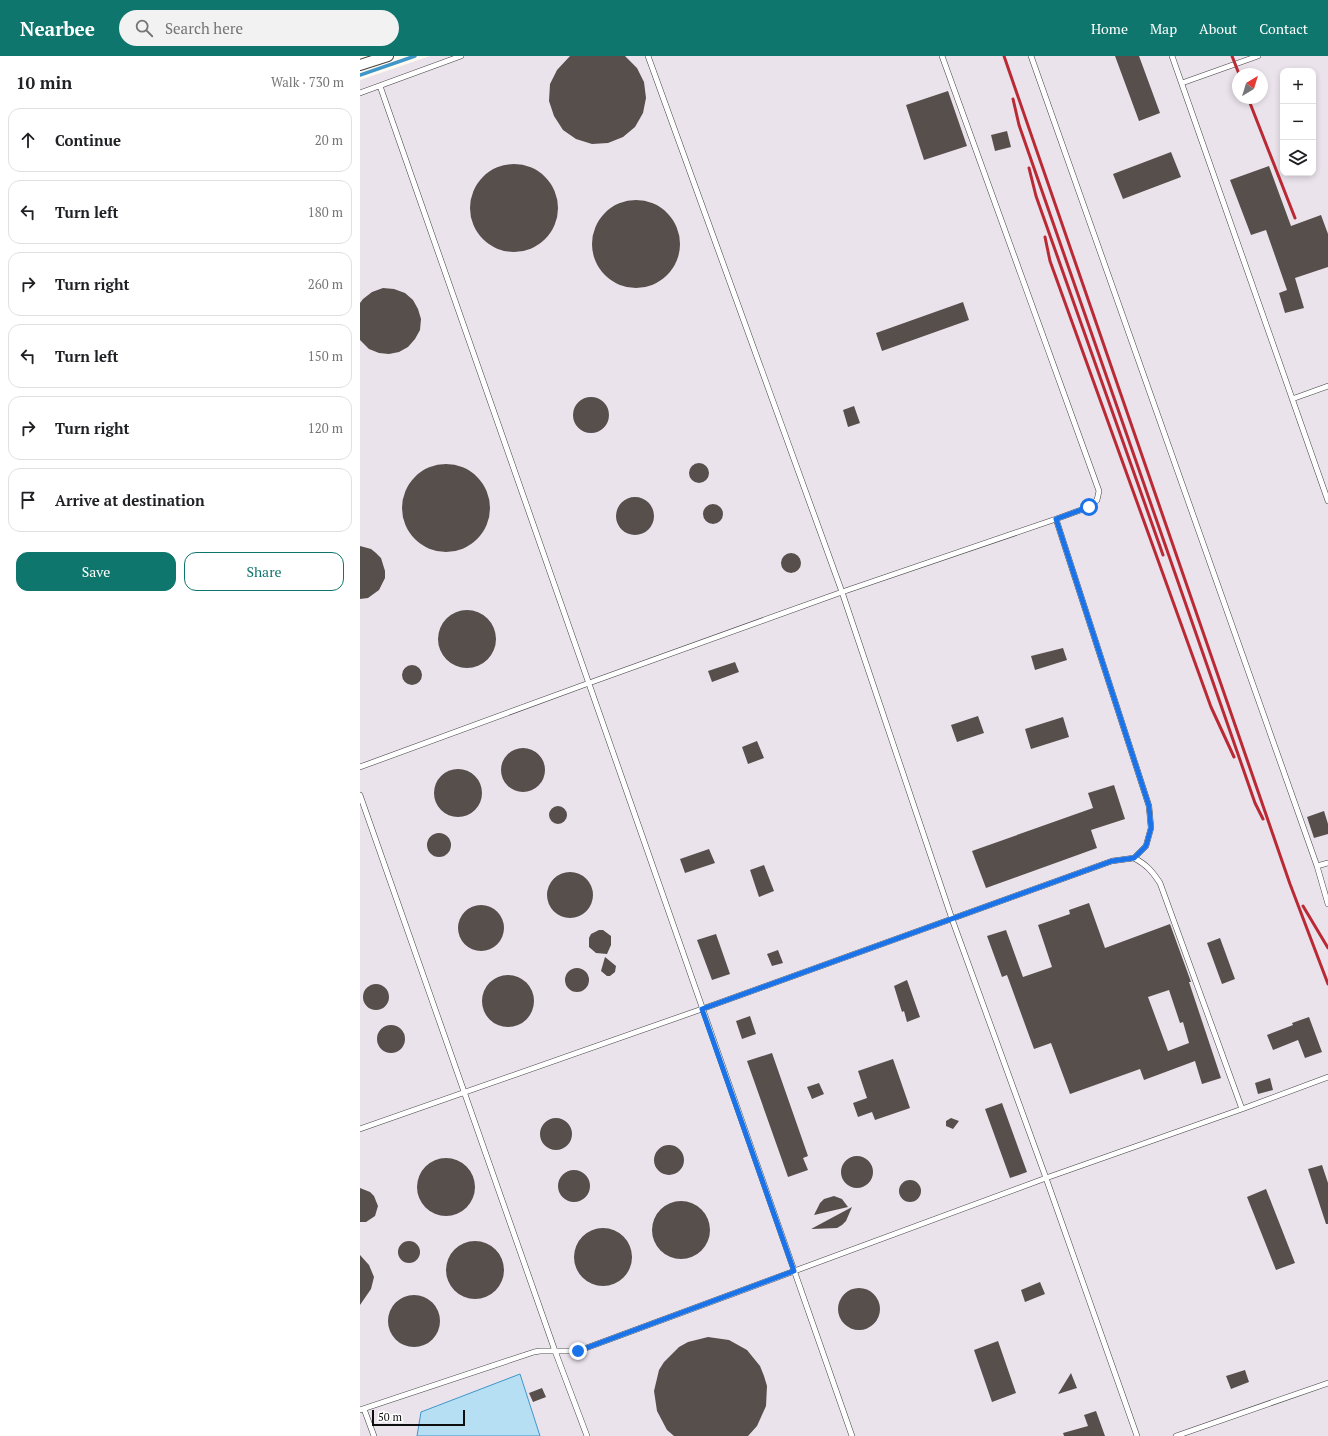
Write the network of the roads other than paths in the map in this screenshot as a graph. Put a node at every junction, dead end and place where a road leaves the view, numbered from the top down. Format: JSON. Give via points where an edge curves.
{"nodes":[{"id":1,"x":388,"y":56,"type":"edge"},
{"id":2,"x":461,"y":56,"type":"edge"},
{"id":3,"x":648,"y":56,"type":"edge"},
{"id":4,"x":942,"y":56,"type":"edge"},
{"id":5,"x":1031,"y":56,"type":"edge"},
{"id":6,"x":1172,"y":56,"type":"edge"},
{"id":7,"x":1258,"y":56,"type":"edge"},
{"id":8,"x":360,"y":66,"type":"edge"},
{"id":9,"x":1182,"y":83,"type":"junction"},
{"id":10,"x":380,"y":86,"type":"junction"},
{"id":11,"x":360,"y":93,"type":"edge"},
{"id":12,"x":1328,"y":386,"type":"edge"},
{"id":13,"x":1292,"y":399,"type":"junction"},
{"id":14,"x":1328,"y":501,"type":"edge"},
{"id":15,"x":1056,"y":519,"type":"junction"},
{"id":16,"x":842,"y":592,"type":"junction"},
{"id":17,"x":589,"y":683,"type":"junction"},
{"id":18,"x":360,"y":767,"type":"edge"},
{"id":19,"x":360,"y":795,"type":"edge"},
{"id":20,"x":1134,"y":858,"type":"junction"},
{"id":21,"x":1328,"y":863,"type":"edge"},
{"id":22,"x":1316,"y":866,"type":"junction"},
{"id":23,"x":1328,"y":904,"type":"edge"},
{"id":24,"x":952,"y":918,"type":"junction"},
{"id":25,"x":702,"y":1009,"type":"junction"},
{"id":26,"x":1328,"y":1077,"type":"edge"},
{"id":27,"x":465,"y":1093,"type":"junction"},
{"id":28,"x":1242,"y":1109,"type":"junction"},
{"id":29,"x":360,"y":1129,"type":"edge"},
{"id":30,"x":1046,"y":1178,"type":"junction"},
{"id":31,"x":794,"y":1271,"type":"junction"},
{"id":32,"x":555,"y":1351,"type":"junction"},
{"id":33,"x":1328,"y":1383,"type":"edge"},
{"id":34,"x":362,"y":1410,"type":"edge"},
{"id":35,"x":374,"y":1436,"type":"edge"},
{"id":36,"x":587,"y":1436,"type":"edge"},
{"id":37,"x":852,"y":1436,"type":"edge"},
{"id":38,"x":1138,"y":1436,"type":"edge"},
{"id":39,"x":1176,"y":1436,"type":"edge"}],
"edges":[{"from":1,"to":8,"type":"street"},
{"from":2,"to":10,"type":"lane"},
{"from":3,"to":16,"type":"lane"},
{"from":4,"to":15,"type":"lane","via":[[1099,491],[1097,500],[1089,507]]},
{"from":5,"to":22,"type":"lane"},
{"from":6,"to":9,"type":"lane"},
{"from":7,"to":9,"type":"lane"},
{"from":9,"to":13,"type":"lane"},
{"from":10,"to":11,"type":"lane"},
{"from":10,"to":17,"type":"lane"},
{"from":12,"to":13,"type":"lane"},
{"from":13,"to":14,"type":"lane"},
{"from":15,"to":16,"type":"lane"},
{"from":15,"to":20,"type":"lane","via":[[1149,806],[1151,828],[1148,840],[1146,846]]},
{"from":16,"to":17,"type":"lane"},
{"from":16,"to":24,"type":"lane"},
{"from":17,"to":18,"type":"lane"},
{"from":17,"to":25,"type":"lane"},
{"from":19,"to":27,"type":"lane"},
{"from":20,"to":24,"type":"lane","via":[[1112,861]]},
{"from":20,"to":28,"type":"lane","via":[[1146,865],[1160,883]]},
{"from":21,"to":22,"type":"lane"},
{"from":22,"to":23,"type":"lane"},
{"from":24,"to":25,"type":"lane"},
{"from":24,"to":30,"type":"lane"},
{"from":25,"to":27,"type":"lane"},
{"from":25,"to":31,"type":"lane"},
{"from":26,"to":28,"type":"lane"},
{"from":27,"to":29,"type":"lane"},
{"from":27,"to":32,"type":"lane"},
{"from":28,"to":30,"type":"lane"},
{"from":30,"to":31,"type":"lane"},
{"from":30,"to":38,"type":"lane"},
{"from":31,"to":32,"type":"lane","via":[[578,1351]]},
{"from":31,"to":37,"type":"lane"},
{"from":32,"to":34,"type":"lane","via":[[534,1352]]},
{"from":32,"to":36,"type":"lane"},
{"from":33,"to":39,"type":"lane"},
{"from":34,"to":35,"type":"lane"}]}
